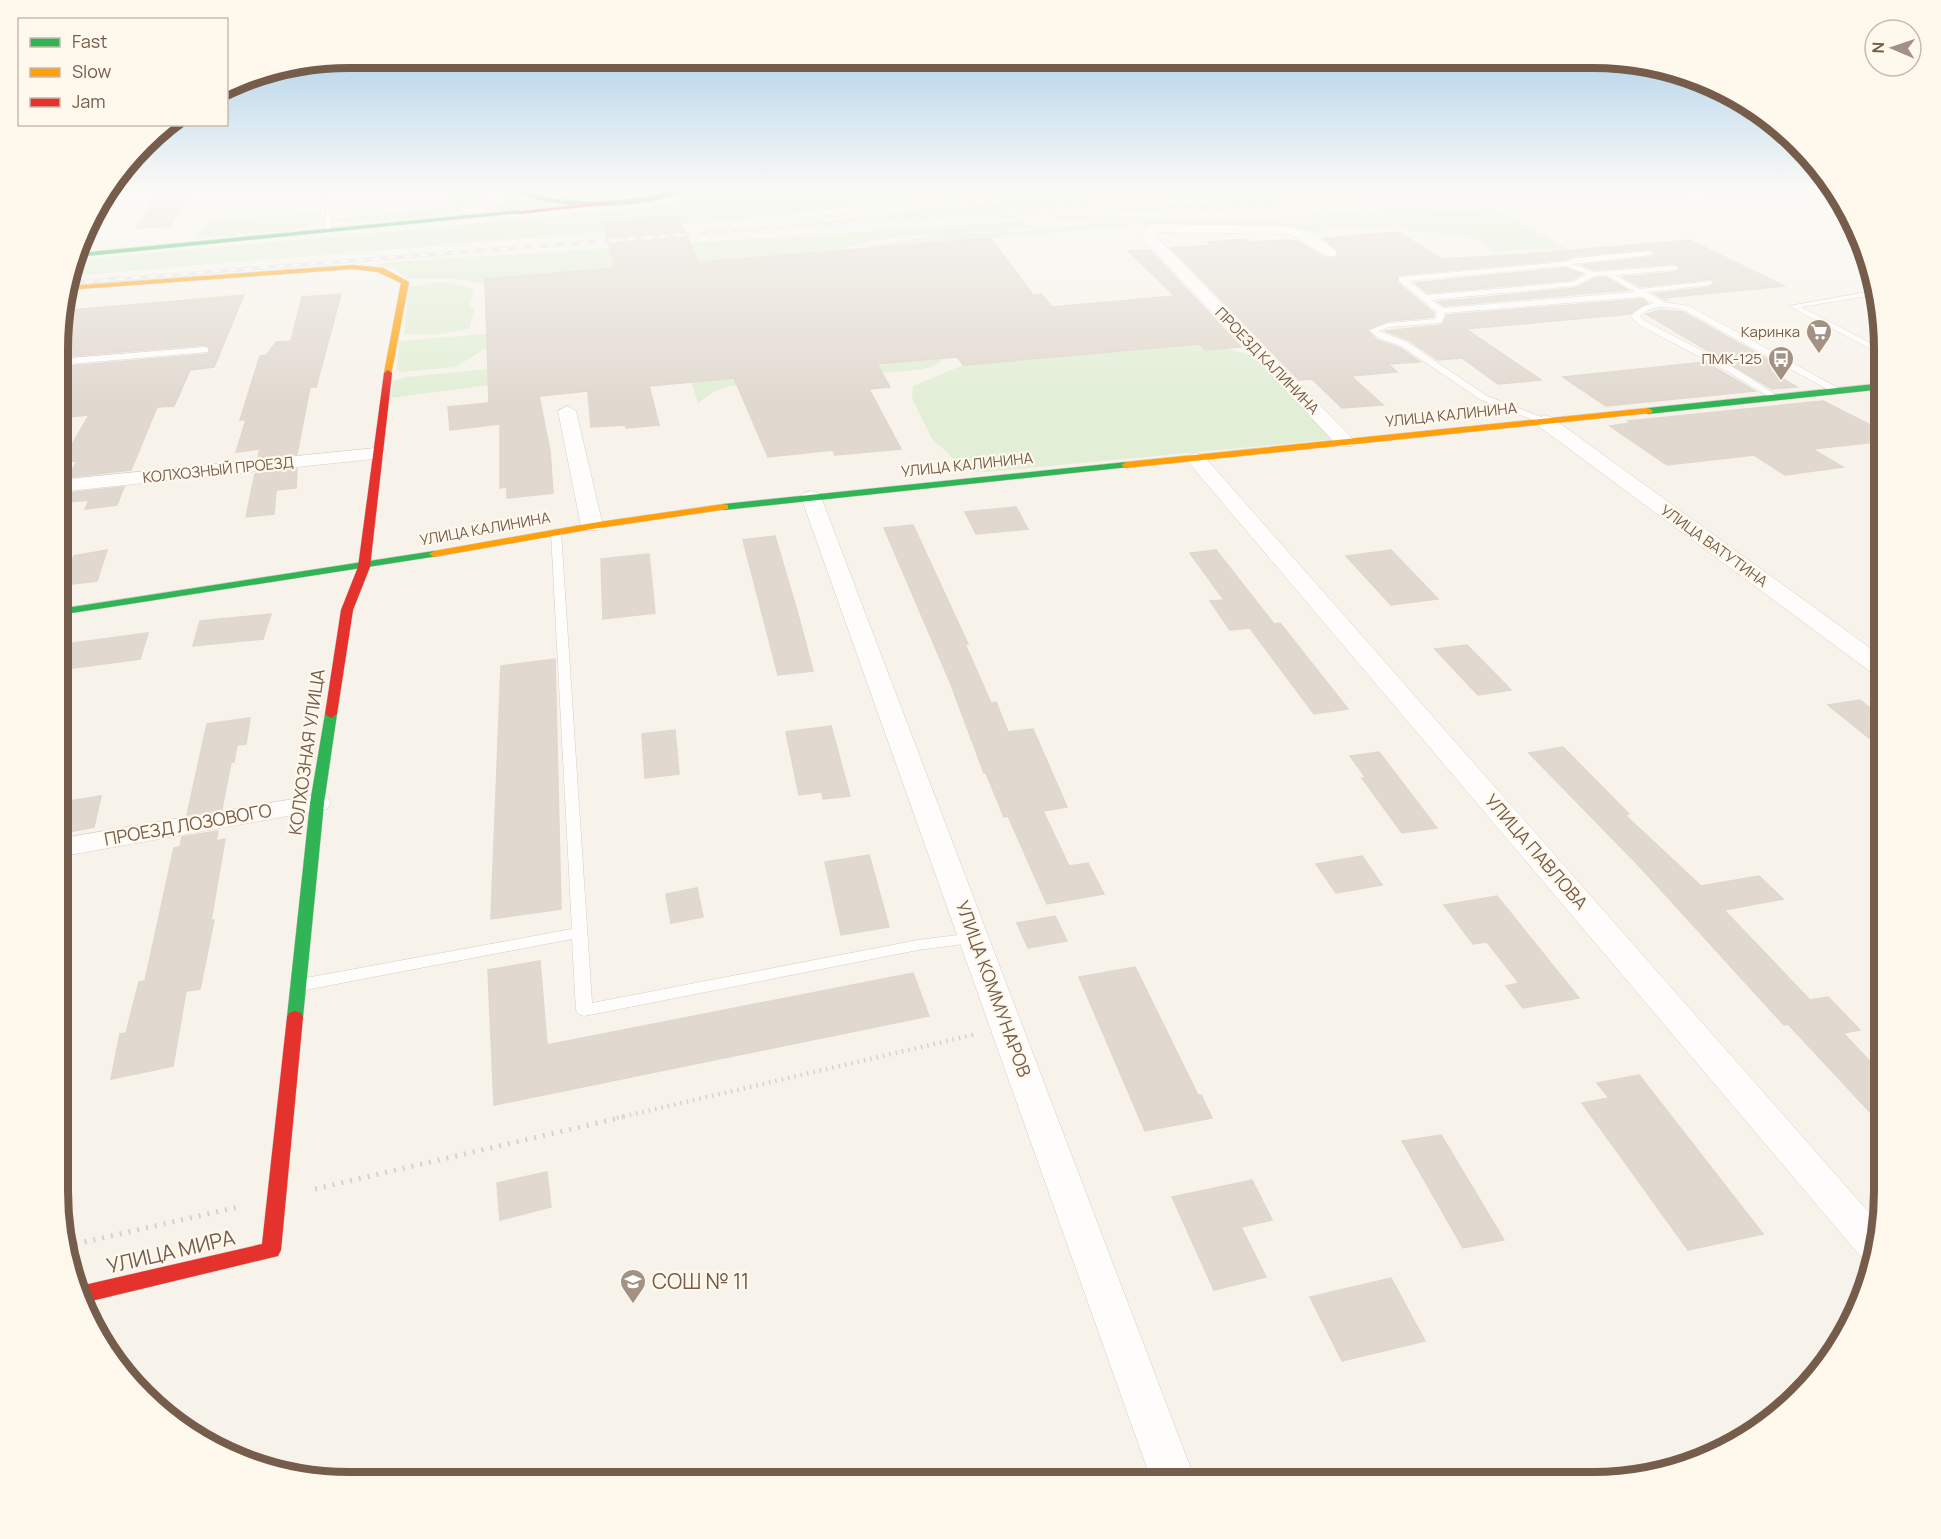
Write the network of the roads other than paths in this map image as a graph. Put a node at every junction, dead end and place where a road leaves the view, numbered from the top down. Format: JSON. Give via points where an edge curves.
{"nodes":[{"id":1,"x":1171,"y":260,"type":"edge"},
{"id":2,"x":1577,"y":260,"type":"edge"},
{"id":3,"x":1565,"y":264,"type":"junction"},
{"id":4,"x":1675,"y":268,"type":"dead end"},
{"id":5,"x":1593,"y":274,"type":"junction"},
{"id":6,"x":1609,"y":274,"type":"junction"},
{"id":7,"x":1709,"y":284,"type":"dead end"},
{"id":8,"x":74,"y":287,"type":"edge"},
{"id":9,"x":1644,"y":292,"type":"junction"},
{"id":10,"x":1868,"y":294,"type":"edge"},
{"id":11,"x":1425,"y":298,"type":"junction"},
{"id":12,"x":1661,"y":304,"type":"junction"},
{"id":13,"x":1441,"y":310,"type":"junction"},
{"id":14,"x":1874,"y":348,"type":"edge"},
{"id":15,"x":205,"y":350,"type":"dead end"},
{"id":16,"x":68,"y":361,"type":"edge"},
{"id":17,"x":1874,"y":388,"type":"edge"},
{"id":18,"x":1835,"y":390,"type":"junction"},
{"id":19,"x":1774,"y":396,"type":"junction"},
{"id":20,"x":567,"y":411,"type":"dead end"},
{"id":21,"x":1544,"y":421,"type":"junction"},
{"id":22,"x":1345,"y":442,"type":"junction"},
{"id":23,"x":376,"y":454,"type":"junction"},
{"id":24,"x":1197,"y":459,"type":"junction"},
{"id":25,"x":68,"y":485,"type":"edge"},
{"id":26,"x":811,"y":497,"type":"junction"},
{"id":27,"x":592,"y":526,"type":"junction"},
{"id":28,"x":556,"y":532,"type":"junction"},
{"id":29,"x":364,"y":567,"type":"junction"},
{"id":30,"x":68,"y":611,"type":"edge"},
{"id":31,"x":1874,"y":663,"type":"edge"},
{"id":32,"x":317,"y":803,"type":"junction"},
{"id":33,"x":68,"y":846,"type":"edge"},
{"id":34,"x":578,"y":933,"type":"junction"},
{"id":35,"x":974,"y":938,"type":"junction"},
{"id":36,"x":298,"y":986,"type":"junction"},
{"id":37,"x":1869,"y":1239,"type":"edge"},
{"id":38,"x":270,"y":1250,"type":"joint"},
{"id":39,"x":87,"y":1294,"type":"edge"},
{"id":40,"x":1170,"y":1472,"type":"edge"}],
"edges":[{"from":1,"to":22,"type":"street","name":"ПРОЕЗД КАЛИНИНА"},
{"from":2,"to":3,"type":"lane"},
{"from":3,"to":5,"type":"lane"},
{"from":3,"to":11,"type":"lane","via":[[1402,279]]},
{"from":4,"to":6,"type":"lane"},
{"from":5,"to":6,"type":"lane"},
{"from":5,"to":11,"type":"lane","via":[[1575,284]]},
{"from":6,"to":9,"type":"lane"},
{"from":7,"to":9,"type":"lane"},
{"from":8,"to":23,"type":"street","name":"КОЛХОЗНАЯ УЛИЦА","via":[[353,267],[392,272],[405,282]]},
{"from":9,"to":12,"type":"lane"},
{"from":9,"to":13,"type":"lane"},
{"from":10,"to":14,"type":"lane","via":[[1793,306]]},
{"from":11,"to":13,"type":"lane"},
{"from":12,"to":18,"type":"lane","via":[[1686,308]]},
{"from":12,"to":19,"type":"lane","via":[[1642,309],[1635,316]]},
{"from":13,"to":21,"type":"lane","via":[[1439,321],[1373,330],[1404,344],[1484,398]]},
{"from":15,"to":16,"type":"lane"},
{"from":17,"to":18,"type":"street","name":"УЛИЦА КАЛИНИНА"},
{"from":18,"to":19,"type":"street","name":"УЛИЦА КАЛИНИНА"},
{"from":19,"to":21,"type":"street","name":"УЛИЦА КАЛИНИНА"},
{"from":20,"to":27,"type":"street"},
{"from":21,"to":22,"type":"street","name":"УЛИЦА КАЛИНИНА"},
{"from":21,"to":31,"type":"street","name":"УЛИЦА ВАТУТИНА"},
{"from":22,"to":24,"type":"street","name":"УЛИЦА КАЛИНИНА"},
{"from":23,"to":25,"type":"street","name":"КОЛХОЗНЫЙ ПРОЕЗД"},
{"from":23,"to":29,"type":"street","name":"КОЛХОЗНАЯ УЛИЦА"},
{"from":24,"to":26,"type":"street","name":"УЛИЦА КАЛИНИНА"},
{"from":24,"to":37,"type":"street","name":"УЛИЦА ПАВЛОВА"},
{"from":26,"to":27,"type":"street","name":"УЛИЦА КАЛИНИНА"},
{"from":26,"to":35,"type":"street","name":"УЛИЦА КОММУНАРОВ"},
{"from":27,"to":28,"type":"street","name":"УЛИЦА КАЛИНИНА"},
{"from":28,"to":29,"type":"street","name":"УЛИЦА КАЛИНИНА"},
{"from":28,"to":34,"type":"lane"},
{"from":29,"to":30,"type":"street","name":"УЛИЦА КАЛИНИНА"},
{"from":29,"to":32,"type":"street","name":"КОЛХОЗНАЯ УЛИЦА","via":[[346,610]]},
{"from":32,"to":33,"type":"street","name":"ПРОЕЗД ЛОЗОВОГО"},
{"from":32,"to":36,"type":"street","name":"КОЛХОЗНАЯ УЛИЦА"},
{"from":34,"to":35,"type":"lane","via":[[584,1010],[918,945]]},
{"from":34,"to":36,"type":"lane"},
{"from":35,"to":40,"type":"street","name":"УЛИЦА КОММУНАРОВ"},
{"from":36,"to":38,"type":"street","name":"КОЛХОЗНАЯ УЛИЦА"},
{"from":38,"to":39,"type":"street","name":"УЛИЦА МИРА"}]}
